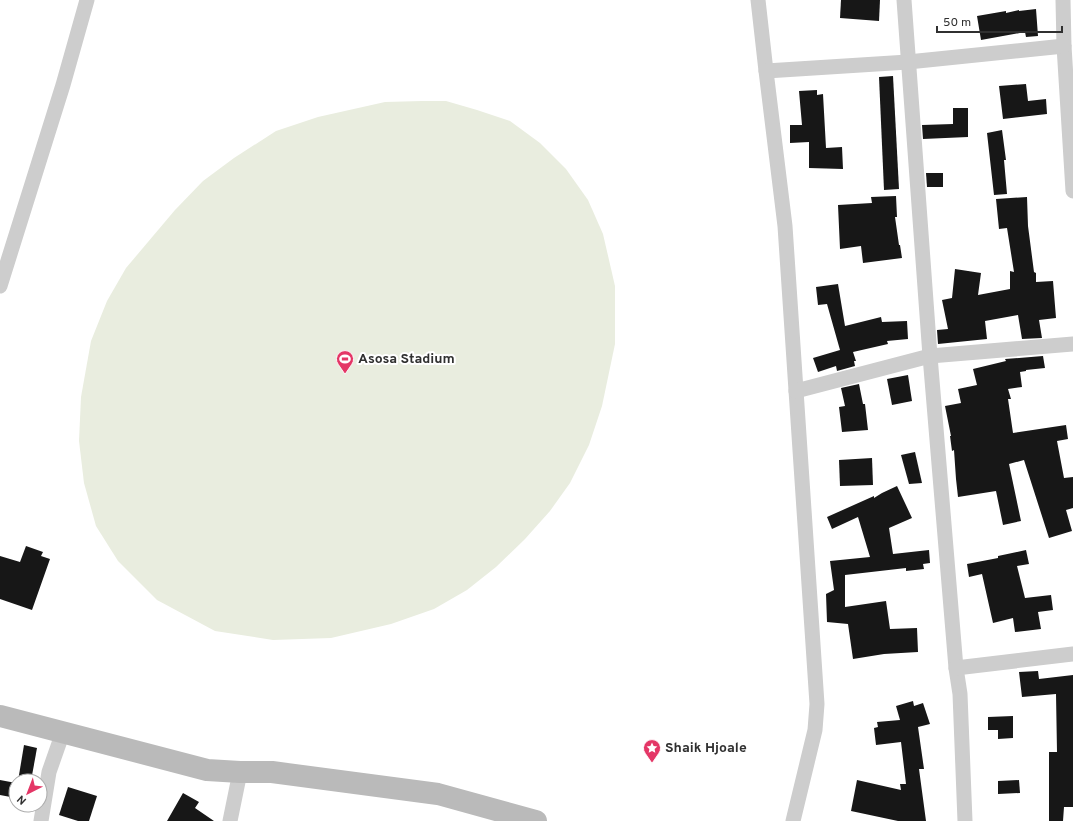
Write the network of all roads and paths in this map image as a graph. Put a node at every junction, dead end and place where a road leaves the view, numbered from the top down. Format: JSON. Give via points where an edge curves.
{"nodes":[{"id":1,"x":87,"y":0,"type":"edge"},
{"id":2,"x":758,"y":0,"type":"edge"},
{"id":3,"x":904,"y":0,"type":"edge"},
{"id":4,"x":1063,"y":0,"type":"edge"},
{"id":5,"x":1068,"y":21,"type":"edge"},
{"id":6,"x":1064,"y":46,"type":"junction"},
{"id":7,"x":908,"y":62,"type":"junction"},
{"id":8,"x":766,"y":71,"type":"junction"},
{"id":9,"x":1073,"y":191,"type":"edge"},
{"id":10,"x":0,"y":286,"type":"edge"},
{"id":11,"x":1073,"y":344,"type":"edge"},
{"id":12,"x":930,"y":356,"type":"junction"},
{"id":13,"x":796,"y":391,"type":"junction"},
{"id":14,"x":1073,"y":654,"type":"edge"},
{"id":15,"x":956,"y":668,"type":"junction"},
{"id":16,"x":0,"y":716,"type":"edge"},
{"id":17,"x":63,"y":732,"type":"junction"},
{"id":18,"x":240,"y":772,"type":"junction"},
{"id":19,"x":41,"y":821,"type":"edge"},
{"id":20,"x":230,"y":821,"type":"edge"},
{"id":21,"x":536,"y":821,"type":"edge"},
{"id":22,"x":793,"y":821,"type":"edge"},
{"id":23,"x":965,"y":821,"type":"edge"}],
"edges":[{"from":1,"to":10,"type":"street"},
{"from":2,"to":8,"type":"street"},
{"from":3,"to":7,"type":"street"},
{"from":4,"to":5,"type":"street"},
{"from":5,"to":6,"type":"street"},
{"from":6,"to":7,"type":"street"},
{"from":6,"to":9,"type":"street"},
{"from":7,"to":8,"type":"street"},
{"from":7,"to":12,"type":"street"},
{"from":8,"to":13,"type":"street","via":[[786,226]]},
{"from":11,"to":12,"type":"street"},
{"from":12,"to":13,"type":"street"},
{"from":12,"to":15,"type":"street"},
{"from":13,"to":22,"type":"street","via":[[817,704],[815,730]]},
{"from":14,"to":15,"type":"street"},
{"from":15,"to":23,"type":"street","via":[[960,694]]},
{"from":16,"to":17,"type":"street"},
{"from":17,"to":18,"type":"street","via":[[207,770]]},
{"from":17,"to":19,"type":"street","via":[[49,772]]},
{"from":18,"to":20,"type":"street"},
{"from":18,"to":21,"type":"street","via":[[272,772],[438,794]]}]}
